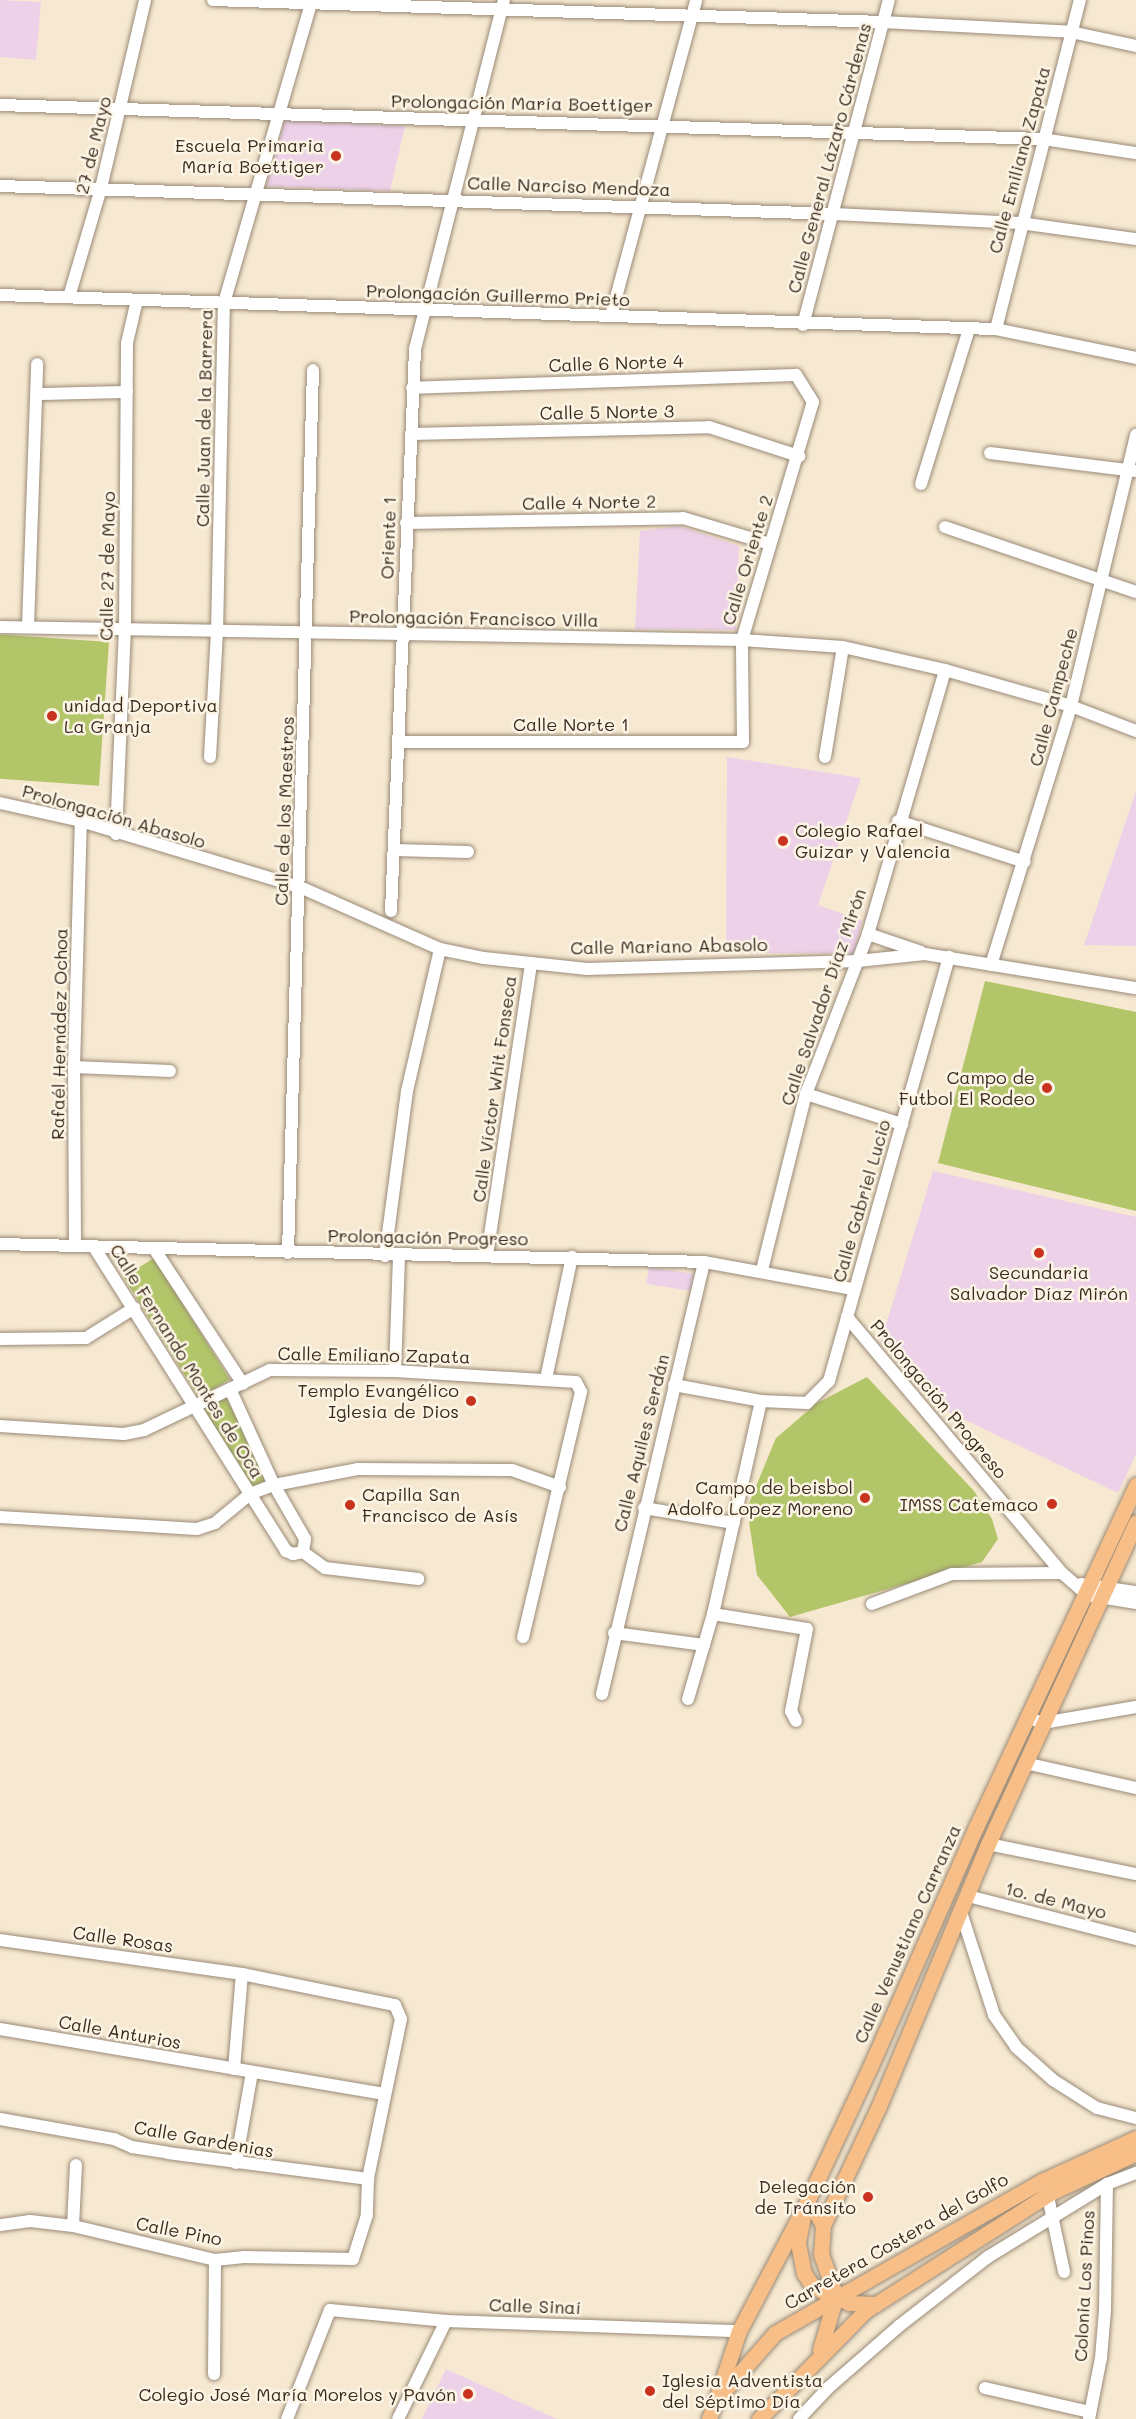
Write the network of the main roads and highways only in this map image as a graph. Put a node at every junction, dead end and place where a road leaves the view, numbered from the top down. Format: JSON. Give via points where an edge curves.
{"nodes":[{"id":1,"x":1136,"y":1485,"type":"edge"},
{"id":2,"x":1136,"y":1522,"type":"edge"},
{"id":3,"x":1096,"y":1592,"type":"junction"},
{"id":4,"x":1136,"y":2138,"type":"edge"},
{"id":5,"x":1136,"y":2153,"type":"edge"},
{"id":6,"x":1046,"y":2187,"type":"junction"},
{"id":7,"x":805,"y":2206,"type":"junction"},
{"id":8,"x":823,"y":2225,"type":"junction"},
{"id":9,"x":836,"y":2296,"type":"junction"},
{"id":10,"x":876,"y":2303,"type":"junction"},
{"id":11,"x":816,"y":2358,"type":"junction"},
{"id":12,"x":716,"y":2400,"type":"junction"},
{"id":13,"x":709,"y":2419,"type":"edge"},
{"id":14,"x":759,"y":2419,"type":"edge"}],
"edges":[{"from":1,"to":3,"type":"main road","name":"Calle Venustiano Carranza"},
{"from":2,"to":3,"type":"main road","name":"Calle Venustiano Carranza"},
{"from":3,"to":7,"type":"main road","name":"Calle Venustiano Carranza","via":[[1027,1718]]},
{"from":3,"to":8,"type":"main road","name":"Calle Venustiano Carranza","via":[[879,2106]]},
{"from":4,"to":6,"type":"main road","name":"Carretera Costera del Golfo"},
{"from":5,"to":6,"type":"main road","name":"Carretera Costera del Golfo"},
{"from":6,"to":9,"type":"main road","name":"Carretera Costera del Golfo"},
{"from":6,"to":10,"type":"main road","name":"Carretera Costera del Golfo"},
{"from":7,"to":8,"type":"main road","via":[[818,2214]]},
{"from":7,"to":9,"type":"main road","via":[[798,2243],[804,2273],[811,2284]]},
{"from":7,"to":12,"type":"main road","name":"Calle Venustiano Carranza","via":[[739,2331]]},
{"from":8,"to":9,"type":"main road","via":[[821,2254]]},
{"from":9,"to":10,"type":"main road","via":[[849,2303]]},
{"from":9,"to":11,"type":"main road"},
{"from":9,"to":12,"type":"main road","name":"Carretera Costera del Golfo","via":[[775,2333]]},
{"from":10,"to":11,"type":"main road","name":"Carretera Costera del Golfo"},
{"from":11,"to":14,"type":"main road","name":"Carretera Costera del Golfo"},
{"from":12,"to":13,"type":"main road","name":"Carretera Costera del Golfo"}]}
